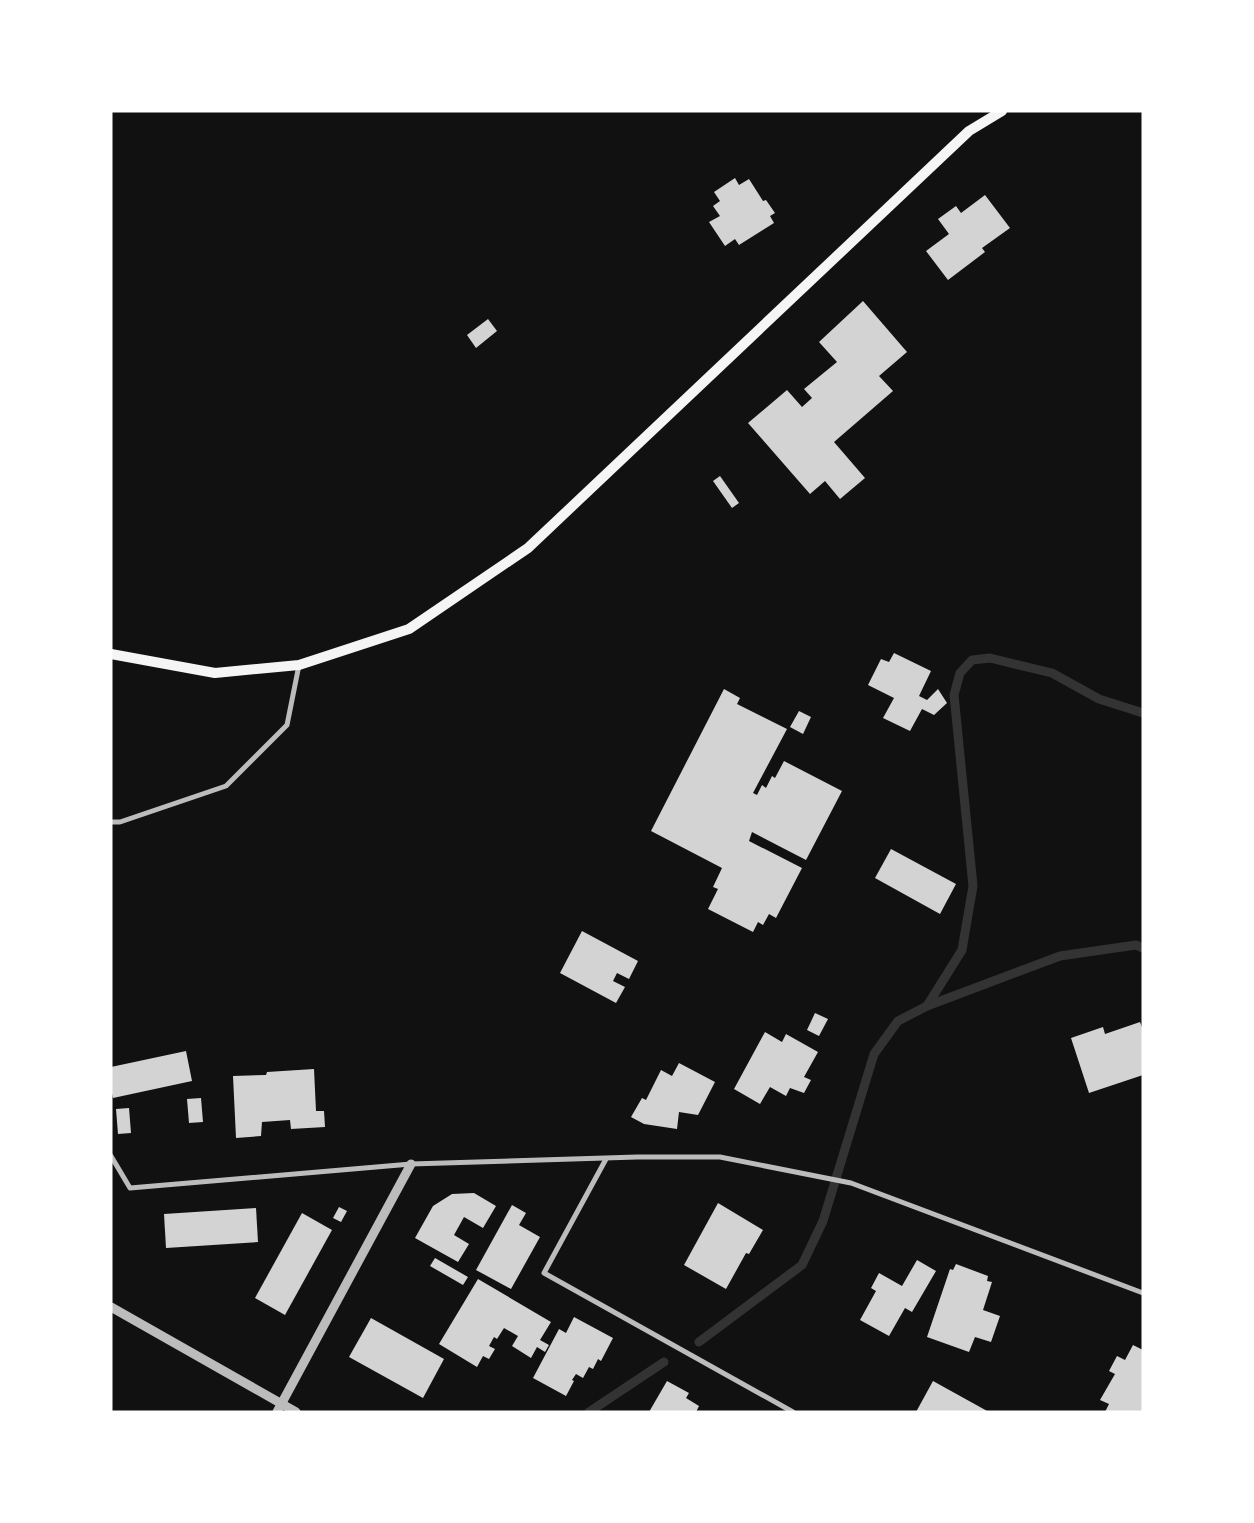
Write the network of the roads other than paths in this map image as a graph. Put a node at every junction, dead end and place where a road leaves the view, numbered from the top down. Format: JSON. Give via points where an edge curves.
{"nodes":[{"id":1,"x":1002,"y":111,"type":"edge"},
{"id":2,"x":111,"y":654,"type":"edge"},
{"id":3,"x":299,"y":666,"type":"junction"},
{"id":4,"x":111,"y":822,"type":"edge"},
{"id":5,"x":111,"y":1156,"type":"edge"},
{"id":6,"x":606,"y":1160,"type":"junction"},
{"id":7,"x":410,"y":1164,"type":"junction"},
{"id":8,"x":1143,"y":1293,"type":"edge"},
{"id":9,"x":111,"y":1307,"type":"edge"},
{"id":10,"x":280,"y":1408,"type":"edge"},
{"id":11,"x":296,"y":1412,"type":"edge"},
{"id":12,"x":793,"y":1412,"type":"edge"}],
"edges":[{"from":1,"to":3,"type":"main road","via":[[969,131],[528,548],[409,629]]},
{"from":2,"to":3,"type":"main road","via":[[215,673]]},
{"from":3,"to":4,"type":"street","via":[[287,725],[226,786],[120,822]]},
{"from":5,"to":7,"type":"street","via":[[130,1188]]},
{"from":6,"to":7,"type":"street"},
{"from":6,"to":8,"type":"street","via":[[720,1157],[851,1183]]},
{"from":6,"to":12,"type":"street","via":[[544,1272]]},
{"from":7,"to":10,"type":"street"},
{"from":9,"to":10,"type":"street"},
{"from":10,"to":11,"type":"street"}]}
